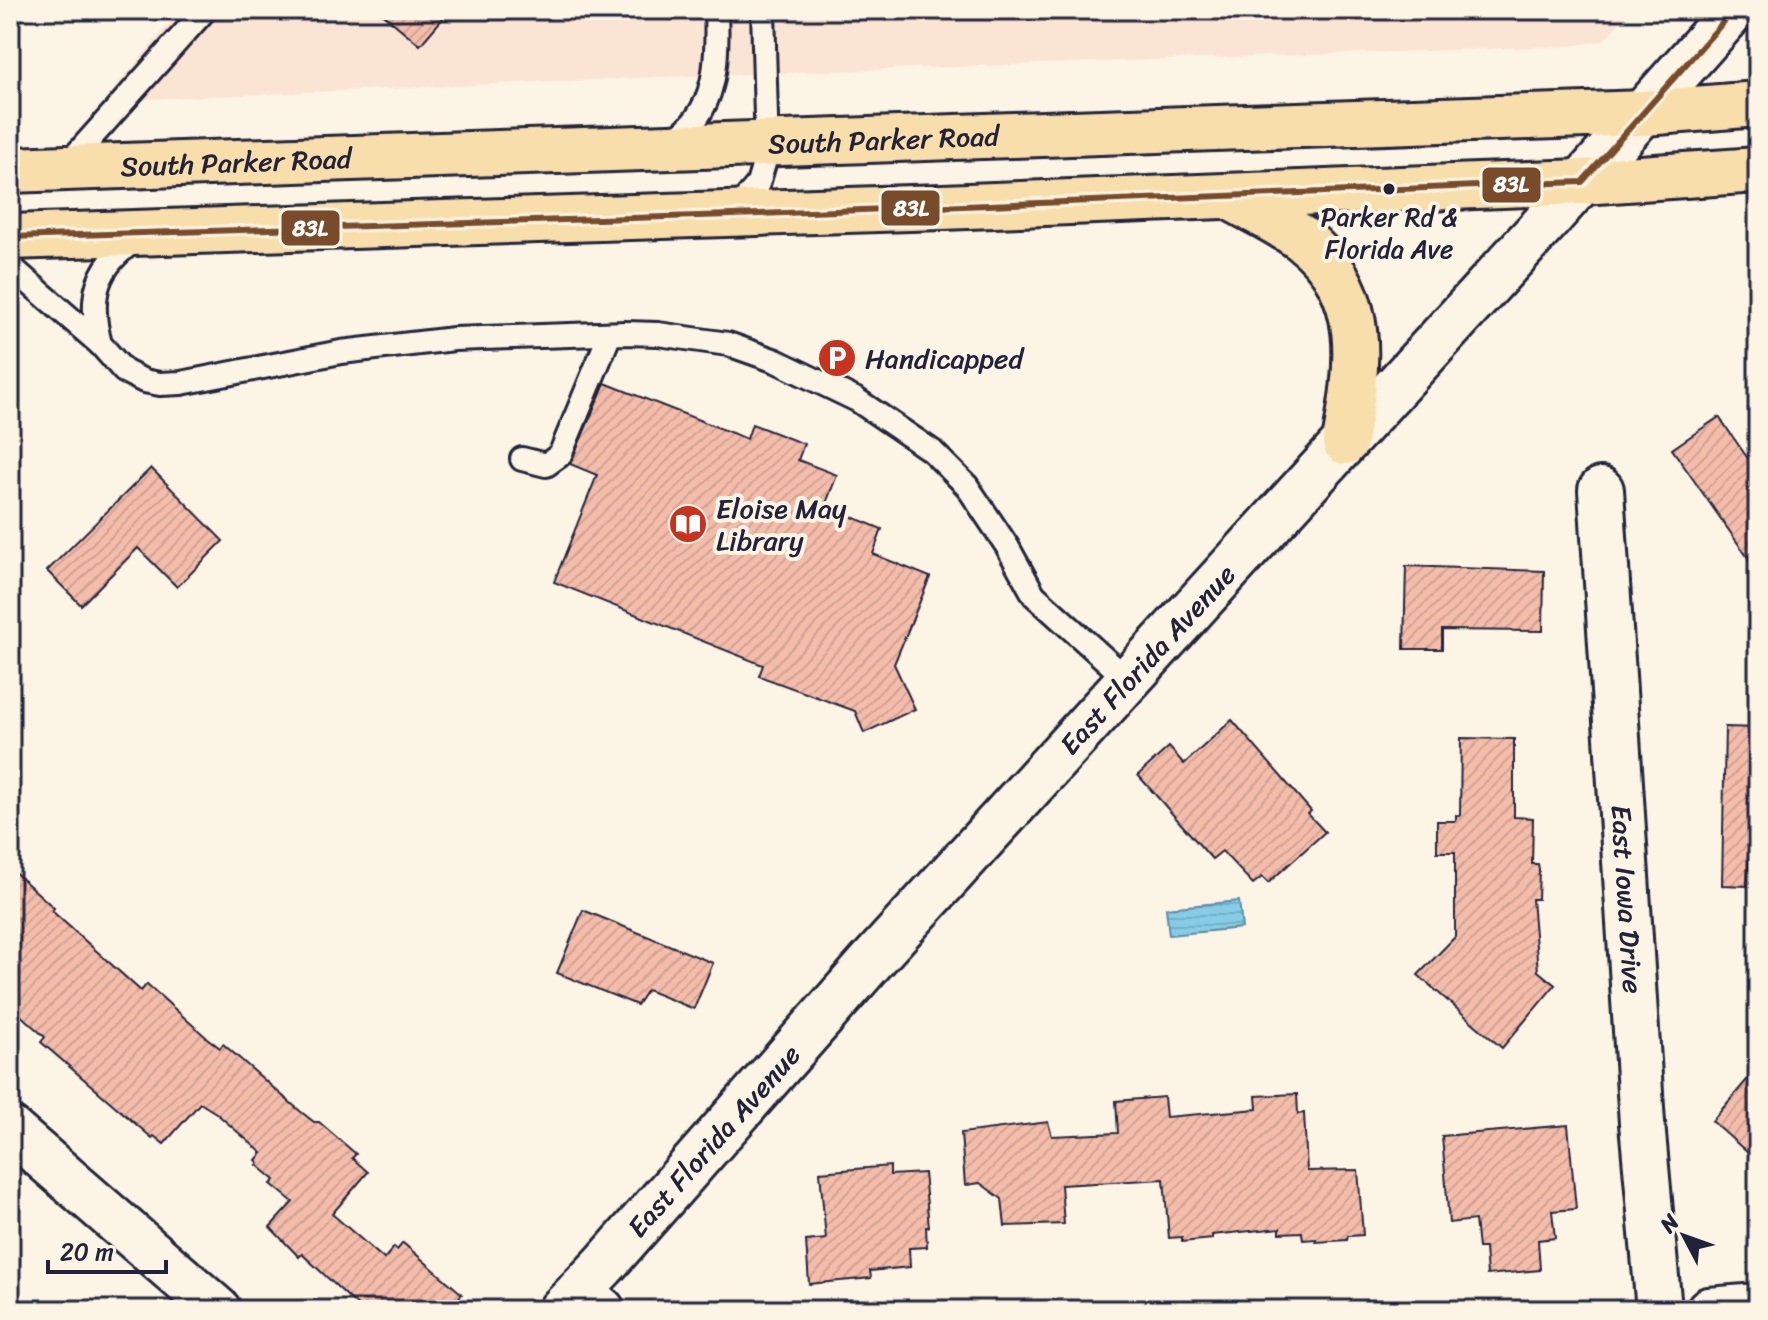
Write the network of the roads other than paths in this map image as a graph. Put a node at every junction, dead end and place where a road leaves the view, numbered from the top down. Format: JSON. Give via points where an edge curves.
{"nodes":[{"id":1,"x":205,"y":10,"type":"edge"},
{"id":2,"x":716,"y":10,"type":"edge"},
{"id":3,"x":763,"y":10,"type":"edge"},
{"id":4,"x":1734,"y":10,"type":"edge"},
{"id":5,"x":1758,"y":104,"type":"edge"},
{"id":6,"x":1644,"y":113,"type":"junction"},
{"id":7,"x":768,"y":144,"type":"junction"},
{"id":8,"x":655,"y":148,"type":"junction"},
{"id":9,"x":27,"y":168,"type":"edge"},
{"id":10,"x":1758,"y":170,"type":"edge"},
{"id":11,"x":1582,"y":182,"type":"junction"},
{"id":12,"x":1228,"y":196,"type":"junction"},
{"id":13,"x":732,"y":215,"type":"junction"},
{"id":14,"x":148,"y":233,"type":"junction"},
{"id":15,"x":10,"y":237,"type":"edge"},
{"id":16,"x":10,"y":266,"type":"edge"},
{"id":17,"x":610,"y":334,"type":"junction"},
{"id":18,"x":100,"y":344,"type":"junction"},
{"id":19,"x":1345,"y":442,"type":"junction"},
{"id":20,"x":522,"y":459,"type":"dead end"},
{"id":21,"x":1601,"y":490,"type":"dead end"},
{"id":22,"x":1128,"y":680,"type":"junction"},
{"id":23,"x":10,"y":1129,"type":"edge"},
{"id":24,"x":581,"y":1304,"type":"edge"},
{"id":25,"x":1758,"y":1306,"type":"edge"},
{"id":26,"x":218,"y":1310,"type":"edge"},
{"id":27,"x":1659,"y":1310,"type":"edge"},
{"id":28,"x":1709,"y":1310,"type":"edge"}],
"edges":[{"from":1,"to":9,"type":"lane"},
{"from":2,"to":8,"type":"lane","via":[[718,45],[710,92],[697,119]]},
{"from":3,"to":7,"type":"lane"},
{"from":4,"to":6,"type":"street","name":"East Florida Avenue"},
{"from":5,"to":6,"type":"main road","name":"South Parker Road"},
{"from":6,"to":7,"type":"main road","name":"South Parker Road"},
{"from":6,"to":11,"type":"street","name":"East Florida Avenue"},
{"from":7,"to":8,"type":"main road","name":"South Parker Road"},
{"from":7,"to":13,"type":"lane","via":[[758,184]]},
{"from":8,"to":9,"type":"main road","name":"South Parker Road"},
{"from":10,"to":11,"type":"main road"},
{"from":11,"to":12,"type":"main road"},
{"from":11,"to":19,"type":"street","name":"East Florida Avenue"},
{"from":12,"to":13,"type":"main road"},
{"from":12,"to":19,"type":"main road","via":[[1302,240],[1344,288],[1355,327],[1353,397]]},
{"from":13,"to":14,"type":"main road"},
{"from":14,"to":15,"type":"main road"},
{"from":14,"to":18,"type":"lane","via":[[116,255],[96,288],[93,314]]},
{"from":16,"to":18,"type":"lane"},
{"from":17,"to":18,"type":"lane","via":[[454,339],[363,349],[171,384],[135,378]]},
{"from":17,"to":20,"type":"lane","via":[[560,455],[546,465]]},
{"from":17,"to":22,"type":"lane","via":[[658,334],[728,344],[817,379],[896,424],[967,486],[1044,606]]},
{"from":19,"to":22,"type":"street","name":"East Florida Avenue"},
{"from":21,"to":27,"type":"street","name":"East Iowa Drive"},
{"from":22,"to":24,"type":"street","name":"East Florida Avenue","via":[[870,963]]},
{"from":23,"to":26,"type":"street"},
{"from":25,"to":28,"type":"street"}]}
